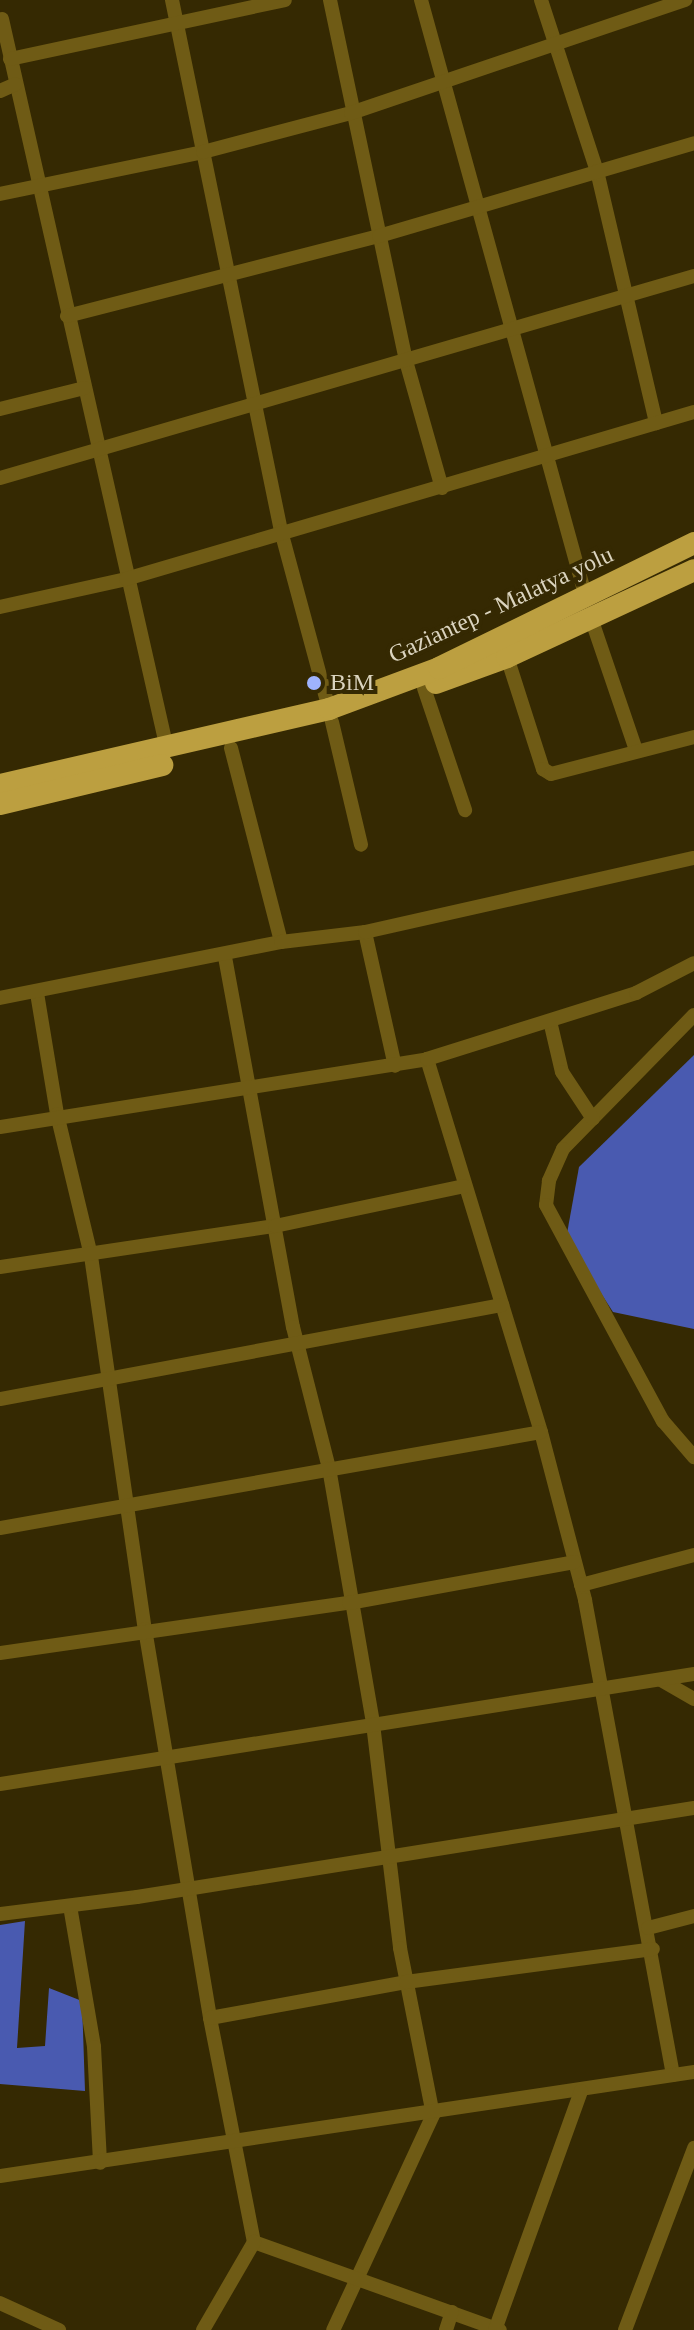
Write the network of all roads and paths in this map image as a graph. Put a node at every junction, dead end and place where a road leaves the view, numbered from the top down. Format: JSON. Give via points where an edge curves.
{"nodes":[{"id":1,"x":172,"y":0,"type":"edge"},
{"id":2,"x":285,"y":0,"type":"edge"},
{"id":3,"x":330,"y":0,"type":"edge"},
{"id":4,"x":421,"y":0,"type":"edge"},
{"id":5,"x":541,"y":0,"type":"edge"},
{"id":6,"x":685,"y":0,"type":"edge"},
{"id":7,"x":2,"y":19,"type":"edge"},
{"id":8,"x":177,"y":26,"type":"junction"},
{"id":9,"x":558,"y":46,"type":"junction"},
{"id":10,"x":10,"y":59,"type":"junction"},
{"id":11,"x":442,"y":83,"type":"junction"},
{"id":12,"x":16,"y":84,"type":"junction"},
{"id":13,"x":0,"y":91,"type":"edge"},
{"id":14,"x":351,"y":113,"type":"junction"},
{"id":15,"x":694,"y":143,"type":"edge"},
{"id":16,"x":203,"y":152,"type":"junction"},
{"id":17,"x":597,"y":171,"type":"junction"},
{"id":18,"x":37,"y":183,"type":"junction"},
{"id":19,"x":0,"y":194,"type":"edge"},
{"id":20,"x":475,"y":208,"type":"junction"},
{"id":21,"x":379,"y":236,"type":"junction"},
{"id":22,"x":694,"y":276,"type":"edge"},
{"id":23,"x":230,"y":277,"type":"junction"},
{"id":24,"x":629,"y":294,"type":"junction"},
{"id":25,"x":67,"y":316,"type":"junction"},
{"id":26,"x":509,"y":330,"type":"junction"},
{"id":27,"x":406,"y":361,"type":"junction"},
{"id":28,"x":84,"y":388,"type":"junction"},
{"id":29,"x":256,"y":403,"type":"junction"},
{"id":30,"x":0,"y":409,"type":"edge"},
{"id":31,"x":694,"y":412,"type":"edge"},
{"id":32,"x":656,"y":423,"type":"junction"},
{"id":33,"x":98,"y":451,"type":"junction"},
{"id":34,"x":548,"y":456,"type":"junction"},
{"id":35,"x":0,"y":478,"type":"edge"},
{"id":36,"x":442,"y":488,"type":"junction"},
{"id":37,"x":281,"y":531,"type":"junction"},
{"id":38,"x":694,"y":543,"type":"edge"},
{"id":39,"x":694,"y":570,"type":"edge"},
{"id":40,"x":126,"y":579,"type":"junction"},
{"id":41,"x":585,"y":594,"type":"junction"},
{"id":42,"x":0,"y":607,"type":"edge"},
{"id":43,"x":591,"y":618,"type":"junction"},
{"id":44,"x":507,"y":657,"type":"junction"},
{"id":45,"x":424,"y":688,"type":"junction"},
{"id":46,"x":330,"y":716,"type":"junction"},
{"id":47,"x":694,"y":737,"type":"edge"},
{"id":48,"x":231,"y":748,"type":"junction"},
{"id":49,"x":167,"y":749,"type":"junction"},
{"id":50,"x":636,"y":750,"type":"junction"},
{"id":51,"x":0,"y":785,"type":"edge"},
{"id":52,"x":0,"y":804,"type":"edge"},
{"id":53,"x":465,"y":810,"type":"dead end"},
{"id":54,"x":361,"y":845,"type":"dead end"},
{"id":55,"x":694,"y":858,"type":"edge"},
{"id":56,"x":365,"y":932,"type":"junction"},
{"id":57,"x":281,"y":942,"type":"junction"},
{"id":58,"x":225,"y":957,"type":"junction"},
{"id":59,"x":694,"y":963,"type":"edge"},
{"id":60,"x":37,"y":993,"type":"junction"},
{"id":61,"x":0,"y":998,"type":"edge"},
{"id":62,"x":694,"y":1015,"type":"edge"},
{"id":63,"x":550,"y":1021,"type":"junction"},
{"id":64,"x":427,"y":1059,"type":"junction"},
{"id":65,"x":395,"y":1066,"type":"junction"},
{"id":66,"x":248,"y":1088,"type":"junction"},
{"id":67,"x":57,"y":1114,"type":"junction"},
{"id":68,"x":593,"y":1119,"type":"junction"},
{"id":69,"x":0,"y":1127,"type":"edge"},
{"id":70,"x":464,"y":1186,"type":"junction"},
{"id":71,"x":275,"y":1226,"type":"junction"},
{"id":72,"x":91,"y":1256,"type":"junction"},
{"id":73,"x":0,"y":1267,"type":"edge"},
{"id":74,"x":502,"y":1305,"type":"junction"},
{"id":75,"x":298,"y":1343,"type":"junction"},
{"id":76,"x":110,"y":1380,"type":"junction"},
{"id":77,"x":0,"y":1399,"type":"edge"},
{"id":78,"x":541,"y":1432,"type":"junction"},
{"id":79,"x":694,"y":1457,"type":"edge"},
{"id":80,"x":329,"y":1468,"type":"junction"},
{"id":81,"x":129,"y":1507,"type":"junction"},
{"id":82,"x":0,"y":1528,"type":"edge"},
{"id":83,"x":694,"y":1555,"type":"edge"},
{"id":84,"x":574,"y":1562,"type":"junction"},
{"id":85,"x":581,"y":1585,"type":"junction"},
{"id":86,"x":349,"y":1603,"type":"junction"},
{"id":87,"x":145,"y":1629,"type":"junction"},
{"id":88,"x":0,"y":1653,"type":"edge"},
{"id":89,"x":694,"y":1674,"type":"edge"},
{"id":90,"x":661,"y":1680,"type":"junction"},
{"id":91,"x":601,"y":1687,"type":"junction"},
{"id":92,"x":694,"y":1699,"type":"edge"},
{"id":93,"x":373,"y":1724,"type":"junction"},
{"id":94,"x":166,"y":1755,"type":"junction"},
{"id":95,"x":0,"y":1784,"type":"edge"},
{"id":96,"x":694,"y":1808,"type":"edge"},
{"id":97,"x":624,"y":1818,"type":"junction"},
{"id":98,"x":393,"y":1857,"type":"junction"},
{"id":99,"x":189,"y":1889,"type":"junction"},
{"id":100,"x":70,"y":1906,"type":"junction"},
{"id":101,"x":0,"y":1914,"type":"edge"},
{"id":102,"x":694,"y":1916,"type":"edge"},
{"id":103,"x":648,"y":1928,"type":"junction"},
{"id":104,"x":653,"y":1949,"type":"junction"},
{"id":105,"x":406,"y":1982,"type":"junction"},
{"id":106,"x":210,"y":2018,"type":"junction"},
{"id":107,"x":694,"y":2072,"type":"edge"},
{"id":108,"x":673,"y":2075,"type":"junction"},
{"id":109,"x":581,"y":2091,"type":"junction"},
{"id":110,"x":433,"y":2115,"type":"junction"},
{"id":111,"x":237,"y":2144,"type":"junction"},
{"id":112,"x":694,"y":2148,"type":"edge"},
{"id":113,"x":100,"y":2163,"type":"junction"},
{"id":114,"x":0,"y":2176,"type":"edge"},
{"id":115,"x":254,"y":2242,"type":"junction"},
{"id":116,"x":355,"y":2280,"type":"junction"},
{"id":117,"x":0,"y":2303,"type":"edge"},
{"id":118,"x":452,"y":2312,"type":"junction"},
{"id":119,"x":497,"y":2329,"type":"edge"},
{"id":120,"x":59,"y":2330,"type":"edge"},
{"id":121,"x":203,"y":2330,"type":"edge"},
{"id":122,"x":333,"y":2330,"type":"edge"},
{"id":123,"x":446,"y":2330,"type":"edge"},
{"id":124,"x":625,"y":2330,"type":"edge"}],
"edges":[{"from":1,"to":8,"type":"street"},
{"from":2,"to":8,"type":"street"},
{"from":3,"to":14,"type":"street"},
{"from":4,"to":11,"type":"street"},
{"from":5,"to":9,"type":"street"},
{"from":6,"to":9,"type":"street"},
{"from":7,"to":10,"type":"street"},
{"from":8,"to":10,"type":"street"},
{"from":8,"to":16,"type":"street"},
{"from":9,"to":11,"type":"street"},
{"from":9,"to":17,"type":"street"},
{"from":10,"to":12,"type":"street"},
{"from":11,"to":14,"type":"street"},
{"from":11,"to":20,"type":"street"},
{"from":12,"to":13,"type":"street"},
{"from":12,"to":18,"type":"street"},
{"from":14,"to":16,"type":"street"},
{"from":14,"to":21,"type":"street"},
{"from":15,"to":17,"type":"street"},
{"from":16,"to":18,"type":"street"},
{"from":16,"to":23,"type":"street"},
{"from":17,"to":20,"type":"street"},
{"from":17,"to":24,"type":"street"},
{"from":18,"to":19,"type":"street"},
{"from":18,"to":25,"type":"street"},
{"from":20,"to":21,"type":"street"},
{"from":20,"to":26,"type":"street"},
{"from":21,"to":23,"type":"street"},
{"from":21,"to":27,"type":"street"},
{"from":22,"to":24,"type":"street"},
{"from":23,"to":25,"type":"street"},
{"from":23,"to":29,"type":"street"},
{"from":24,"to":26,"type":"street"},
{"from":24,"to":32,"type":"street"},
{"from":25,"to":28,"type":"street"},
{"from":26,"to":27,"type":"street"},
{"from":26,"to":34,"type":"street"},
{"from":27,"to":29,"type":"street"},
{"from":27,"to":36,"type":"street"},
{"from":28,"to":30,"type":"street"},
{"from":28,"to":33,"type":"street"},
{"from":29,"to":33,"type":"street"},
{"from":29,"to":37,"type":"street"},
{"from":31,"to":32,"type":"street"},
{"from":32,"to":34,"type":"street"},
{"from":33,"to":35,"type":"street"},
{"from":33,"to":40,"type":"street"},
{"from":34,"to":36,"type":"street"},
{"from":34,"to":41,"type":"street"},
{"from":36,"to":37,"type":"street"},
{"from":37,"to":40,"type":"street"},
{"from":37,"to":46,"type":"street"},
{"from":38,"to":41,"type":"highway","name":"Gaziantep - Malatya yolu"},
{"from":39,"to":43,"type":"highway","name":"Gaziantep - Malatya yolu"},
{"from":40,"to":42,"type":"street"},
{"from":40,"to":49,"type":"street"},
{"from":41,"to":46,"type":"highway","name":"Gaziantep - Malatya yolu"},
{"from":43,"to":44,"type":"highway","name":"Gaziantep - Malatya yolu"},
{"from":43,"to":50,"type":"street"},
{"from":44,"to":45,"type":"highway","name":"Gaziantep - Malatya yolu"},
{"from":44,"to":50,"type":"street","via":[[543,769],[564,774]]},
{"from":45,"to":46,"type":"highway","name":"Gaziantep - Malatya yolu"},
{"from":45,"to":53,"type":"street"},
{"from":46,"to":48,"type":"highway","name":"Gaziantep - Malatya yolu"},
{"from":46,"to":49,"type":"highway","name":"Gaziantep - Malatya yolu"},
{"from":46,"to":54,"type":"street"},
{"from":47,"to":50,"type":"street"},
{"from":48,"to":52,"type":"highway","name":"Gaziantep - Malatya yolu"},
{"from":48,"to":57,"type":"street"},
{"from":49,"to":51,"type":"highway","name":"Gaziantep - Malatya yolu"},
{"from":55,"to":56,"type":"street"},
{"from":56,"to":57,"type":"street"},
{"from":56,"to":65,"type":"street"},
{"from":57,"to":58,"type":"street"},
{"from":58,"to":60,"type":"street"},
{"from":58,"to":66,"type":"street"},
{"from":59,"to":63,"type":"street","via":[[636,993]]},
{"from":60,"to":61,"type":"street"},
{"from":60,"to":67,"type":"street"},
{"from":62,"to":68,"type":"street"},
{"from":63,"to":64,"type":"street"},
{"from":63,"to":68,"type":"street","via":[[562,1072]]},
{"from":64,"to":65,"type":"street"},
{"from":64,"to":70,"type":"street"},
{"from":65,"to":66,"type":"street"},
{"from":66,"to":67,"type":"street"},
{"from":66,"to":71,"type":"street"},
{"from":67,"to":69,"type":"street"},
{"from":67,"to":72,"type":"street"},
{"from":68,"to":79,"type":"street","via":[[563,1149],[549,1181],[546,1205],[663,1421]]},
{"from":70,"to":71,"type":"street"},
{"from":70,"to":74,"type":"street"},
{"from":71,"to":72,"type":"street"},
{"from":71,"to":75,"type":"street"},
{"from":72,"to":73,"type":"street"},
{"from":72,"to":76,"type":"street"},
{"from":74,"to":75,"type":"street"},
{"from":74,"to":78,"type":"street"},
{"from":75,"to":76,"type":"street"},
{"from":75,"to":80,"type":"street"},
{"from":76,"to":77,"type":"street"},
{"from":76,"to":81,"type":"street"},
{"from":78,"to":80,"type":"street"},
{"from":78,"to":84,"type":"street"},
{"from":80,"to":81,"type":"street"},
{"from":80,"to":86,"type":"street"},
{"from":81,"to":82,"type":"street"},
{"from":81,"to":87,"type":"street"},
{"from":83,"to":85,"type":"street"},
{"from":84,"to":85,"type":"street"},
{"from":84,"to":86,"type":"street"},
{"from":85,"to":91,"type":"street"},
{"from":86,"to":87,"type":"street"},
{"from":86,"to":93,"type":"street"},
{"from":87,"to":88,"type":"street"},
{"from":87,"to":94,"type":"street"},
{"from":89,"to":90,"type":"street"},
{"from":90,"to":91,"type":"street"},
{"from":90,"to":92,"type":"street"},
{"from":91,"to":93,"type":"street"},
{"from":91,"to":97,"type":"street"},
{"from":93,"to":94,"type":"street"},
{"from":93,"to":98,"type":"street"},
{"from":94,"to":95,"type":"street"},
{"from":94,"to":99,"type":"street"},
{"from":96,"to":97,"type":"street"},
{"from":97,"to":98,"type":"street"},
{"from":97,"to":103,"type":"street"},
{"from":98,"to":99,"type":"street"},
{"from":98,"to":105,"type":"street"},
{"from":99,"to":100,"type":"street"},
{"from":99,"to":106,"type":"street"},
{"from":100,"to":101,"type":"street"},
{"from":100,"to":113,"type":"street","via":[[94,2047]]},
{"from":102,"to":103,"type":"street"},
{"from":103,"to":104,"type":"street"},
{"from":104,"to":105,"type":"street"},
{"from":104,"to":108,"type":"street"},
{"from":105,"to":106,"type":"street"},
{"from":105,"to":110,"type":"street"},
{"from":106,"to":111,"type":"street"},
{"from":107,"to":108,"type":"street"},
{"from":108,"to":109,"type":"street"},
{"from":109,"to":110,"type":"street"},
{"from":109,"to":119,"type":"street"},
{"from":110,"to":111,"type":"street"},
{"from":110,"to":116,"type":"street"},
{"from":111,"to":113,"type":"street"},
{"from":111,"to":115,"type":"street"},
{"from":112,"to":124,"type":"street"},
{"from":113,"to":114,"type":"street"},
{"from":115,"to":116,"type":"street"},
{"from":115,"to":121,"type":"street"},
{"from":116,"to":118,"type":"street"},
{"from":116,"to":122,"type":"street"},
{"from":117,"to":120,"type":"street"},
{"from":118,"to":119,"type":"street"},
{"from":118,"to":123,"type":"street"}]}
